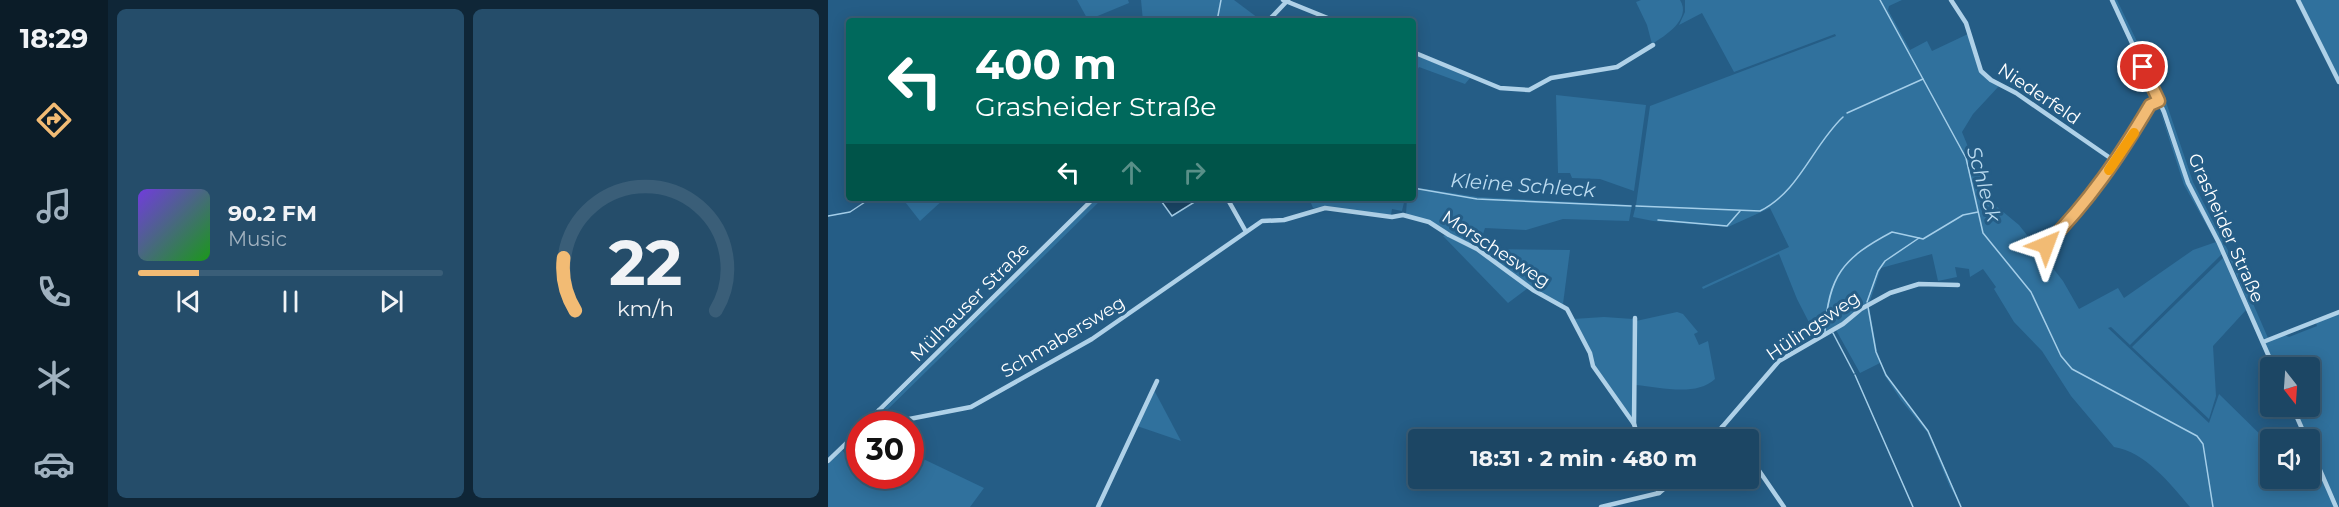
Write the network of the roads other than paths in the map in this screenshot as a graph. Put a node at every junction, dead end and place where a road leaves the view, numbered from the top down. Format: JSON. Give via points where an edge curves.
{"nodes":[{"id":1,"x":1286,"y":0,"type":"edge"},
{"id":2,"x":1951,"y":0,"type":"edge"},
{"id":3,"x":2112,"y":0,"type":"edge"},
{"id":4,"x":2298,"y":0,"type":"edge"},
{"id":5,"x":1271,"y":18,"type":"edge"},
{"id":6,"x":1328,"y":18,"type":"edge"},
{"id":7,"x":1653,"y":45,"type":"dead end"},
{"id":8,"x":1416,"y":53,"type":"edge"},
{"id":9,"x":2339,"y":82,"type":"edge"},
{"id":10,"x":2159,"y":101,"type":"junction"},
{"id":11,"x":2116,"y":162,"type":"junction"},
{"id":12,"x":1091,"y":201,"type":"edge"},
{"id":13,"x":1229,"y":201,"type":"edge"},
{"id":14,"x":1245,"y":230,"type":"junction"},
{"id":15,"x":2046,"y":245,"type":"dead end"},
{"id":16,"x":1958,"y":285,"type":"dead end"},
{"id":17,"x":2339,"y":312,"type":"edge"},
{"id":18,"x":1635,"y":318,"type":"dead end"},
{"id":19,"x":2263,"y":342,"type":"junction"},
{"id":20,"x":2269,"y":357,"type":"edge"},
{"id":21,"x":1157,"y":381,"type":"dead end"},
{"id":22,"x":879,"y":410,"type":"joint"},
{"id":23,"x":1634,"y":424,"type":"junction"},
{"id":24,"x":1722,"y":427,"type":"edge"},
{"id":25,"x":1636,"y":429,"type":"edge"},
{"id":26,"x":846,"y":444,"type":"edge"},
{"id":27,"x":828,"y":461,"type":"edge"},
{"id":28,"x":2320,"y":470,"type":"edge"},
{"id":29,"x":1759,"y":471,"type":"edge"},
{"id":30,"x":1657,"y":489,"type":"edge"},
{"id":31,"x":1664,"y":489,"type":"edge"},
{"id":32,"x":1659,"y":493,"type":"junction"},
{"id":33,"x":1098,"y":507,"type":"edge"},
{"id":34,"x":1601,"y":507,"type":"edge"},
{"id":35,"x":1784,"y":507,"type":"edge"},
{"id":36,"x":2336,"y":507,"type":"edge"}],
"edges":[{"from":1,"to":5,"type":"street"},
{"from":1,"to":6,"type":"street"},
{"from":2,"to":11,"type":"street","name":"Niederfeld","via":[[1966,23],[1982,70],[1992,80]]},
{"from":3,"to":10,"type":"street","name":"Grasheider Straße"},
{"from":4,"to":9,"type":"street"},
{"from":7,"to":8,"type":"street","via":[[1617,67],[1551,78],[1529,90],[1500,88]]},
{"from":10,"to":11,"type":"street","via":[[2150,105]]},
{"from":10,"to":19,"type":"street","name":"Grasheider Straße","via":[[2188,183]]},
{"from":11,"to":15,"type":"street","via":[[2080,210]]},
{"from":12,"to":22,"type":"street","name":"Mülhauser Straße"},
{"from":13,"to":14,"type":"street"},
{"from":14,"to":22,"type":"street","name":"Schmabersweg","via":[[1092,339],[971,407],[899,421]]},
{"from":14,"to":23,"type":"street","name":"Morschesweg","via":[[1262,221],[1284,220],[1325,208],[1403,215],[1429,222],[1567,309],[1593,366]]},
{"from":16,"to":24,"type":"street","name":"Hülingsweg","via":[[1919,284],[1900,289],[1862,309],[1779,361]]},
{"from":17,"to":19,"type":"street"},
{"from":18,"to":23,"type":"street"},
{"from":19,"to":20,"type":"street","name":"Grasheider Straße"},
{"from":21,"to":33,"type":"street"},
{"from":23,"to":25,"type":"street"},
{"from":26,"to":27,"type":"street"},
{"from":28,"to":36,"type":"street"},
{"from":29,"to":35,"type":"street"},
{"from":30,"to":32,"type":"street"},
{"from":31,"to":32,"type":"street"},
{"from":32,"to":34,"type":"street"}]}
